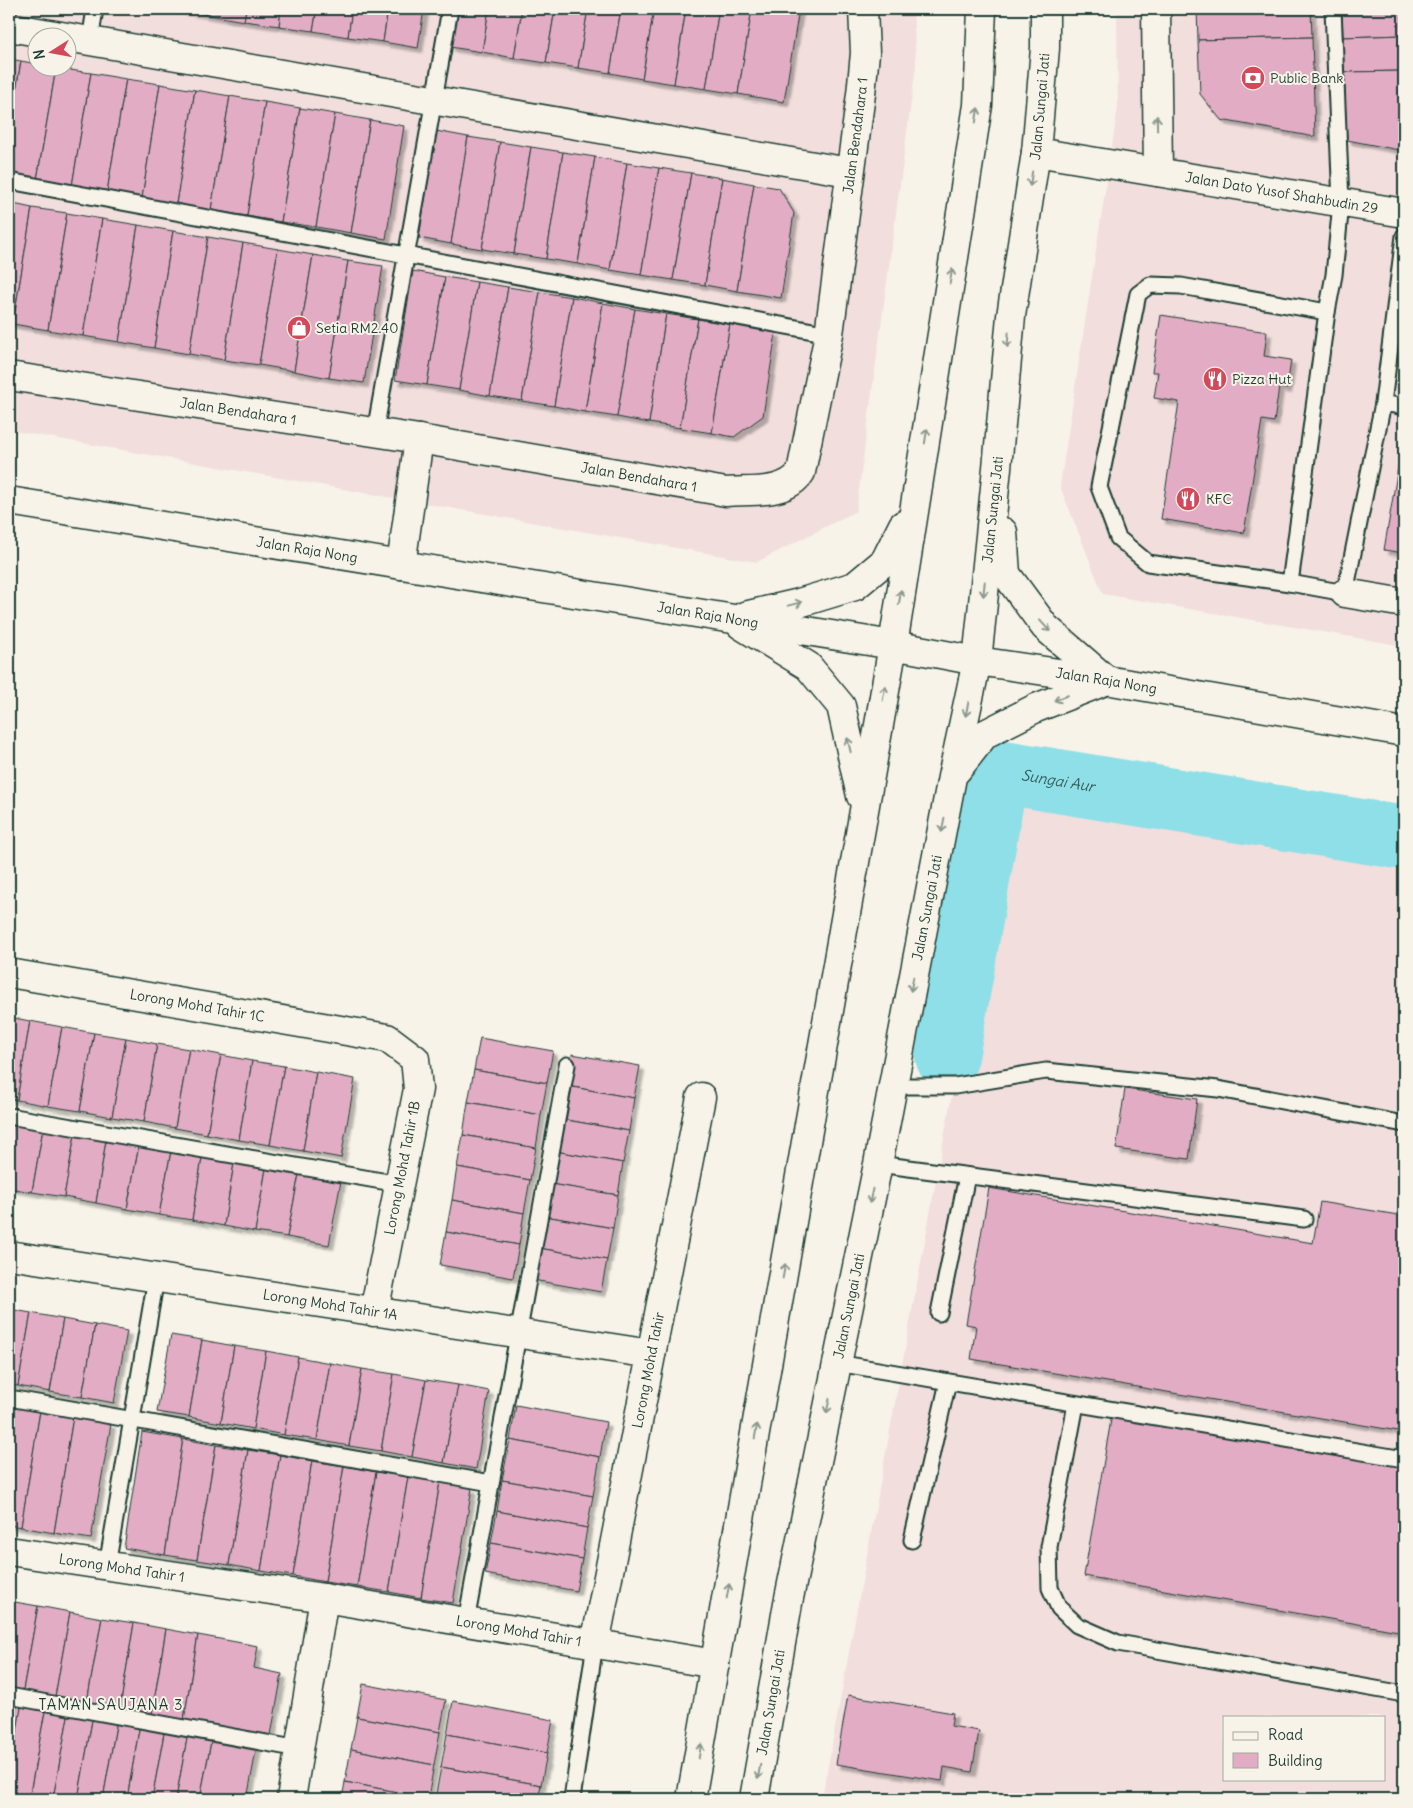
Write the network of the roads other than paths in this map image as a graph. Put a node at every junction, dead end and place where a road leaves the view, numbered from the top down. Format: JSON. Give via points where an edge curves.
{"nodes":[{"id":1,"x":95,"y":9,"type":"edge"},
{"id":2,"x":450,"y":9,"type":"edge"},
{"id":3,"x":862,"y":9,"type":"edge"},
{"id":4,"x":982,"y":9,"type":"edge"},
{"id":5,"x":1045,"y":9,"type":"edge"},
{"id":6,"x":1156,"y":9,"type":"edge"},
{"id":7,"x":1333,"y":9,"type":"edge"},
{"id":8,"x":9,"y":27,"type":"edge"},
{"id":9,"x":90,"y":41,"type":"junction"},
{"id":10,"x":433,"y":100,"type":"junction"},
{"id":11,"x":1036,"y":152,"type":"junction"},
{"id":12,"x":850,"y":172,"type":"junction"},
{"id":13,"x":1158,"y":172,"type":"junction"},
{"id":14,"x":9,"y":180,"type":"edge"},
{"id":15,"x":1341,"y":202,"type":"junction"},
{"id":16,"x":1404,"y":213,"type":"edge"},
{"id":17,"x":1404,"y":236,"type":"edge"},
{"id":18,"x":406,"y":255,"type":"junction"},
{"id":19,"x":1327,"y":312,"type":"junction"},
{"id":20,"x":828,"y":334,"type":"junction"},
{"id":21,"x":9,"y":376,"type":"edge"},
{"id":22,"x":1383,"y":404,"type":"junction"},
{"id":23,"x":1404,"y":407,"type":"edge"},
{"id":24,"x":375,"y":432,"type":"junction"},
{"id":25,"x":419,"y":438,"type":"junction"},
{"id":26,"x":997,"y":468,"type":"junction"},
{"id":27,"x":916,"y":500,"type":"junction"},
{"id":28,"x":9,"y":501,"type":"edge"},
{"id":29,"x":401,"y":565,"type":"junction"},
{"id":30,"x":1290,"y":582,"type":"junction"},
{"id":31,"x":1345,"y":593,"type":"junction"},
{"id":32,"x":1404,"y":603,"type":"edge"},
{"id":33,"x":731,"y":619,"type":"junction"},
{"id":34,"x":893,"y":645,"type":"junction"},
{"id":35,"x":977,"y":662,"type":"junction"},
{"id":36,"x":1106,"y":680,"type":"junction"},
{"id":37,"x":1404,"y":732,"type":"edge"},
{"id":38,"x":952,"y":777,"type":"junction"},
{"id":39,"x":864,"y":810,"type":"junction"},
{"id":40,"x":9,"y":973,"type":"edge"},
{"id":41,"x":387,"y":1038,"type":"joint"},
{"id":42,"x":567,"y":1065,"type":"dead end"},
{"id":43,"x":892,"y":1086,"type":"junction"},
{"id":44,"x":701,"y":1097,"type":"dead end"},
{"id":45,"x":9,"y":1116,"type":"edge"},
{"id":46,"x":1404,"y":1124,"type":"edge"},
{"id":47,"x":878,"y":1164,"type":"junction"},
{"id":48,"x":967,"y":1176,"type":"junction"},
{"id":49,"x":399,"y":1184,"type":"junction"},
{"id":50,"x":1304,"y":1219,"type":"dead end"},
{"id":51,"x":9,"y":1255,"type":"edge"},
{"id":52,"x":156,"y":1278,"type":"junction"},
{"id":53,"x":374,"y":1312,"type":"junction"},
{"id":54,"x":939,"y":1313,"type":"dead end"},
{"id":55,"x":518,"y":1334,"type":"junction"},
{"id":56,"x":652,"y":1354,"type":"junction"},
{"id":57,"x":837,"y":1363,"type":"junction"},
{"id":58,"x":948,"y":1382,"type":"junction"},
{"id":59,"x":9,"y":1398,"type":"edge"},
{"id":60,"x":1076,"y":1404,"type":"junction"},
{"id":61,"x":132,"y":1420,"type":"junction"},
{"id":62,"x":1404,"y":1459,"type":"edge"},
{"id":63,"x":491,"y":1483,"type":"junction"},
{"id":64,"x":912,"y":1540,"type":"dead end"},
{"id":65,"x":9,"y":1551,"type":"edge"},
{"id":66,"x":107,"y":1566,"type":"junction"},
{"id":67,"x":324,"y":1598,"type":"junction"},
{"id":68,"x":466,"y":1622,"type":"junction"},
{"id":69,"x":595,"y":1644,"type":"junction"},
{"id":70,"x":715,"y":1664,"type":"junction"},
{"id":71,"x":1404,"y":1694,"type":"edge"},
{"id":72,"x":9,"y":1696,"type":"edge"},
{"id":73,"x":299,"y":1749,"type":"junction"},
{"id":74,"x":291,"y":1799,"type":"edge"},
{"id":75,"x":572,"y":1799,"type":"edge"},
{"id":76,"x":692,"y":1799,"type":"edge"},
{"id":77,"x":754,"y":1799,"type":"edge"}],
"edges":[{"from":1,"to":9,"type":"lane"},
{"from":2,"to":10,"type":"lane"},
{"from":3,"to":12,"type":"main road","name":"Jalan Bendahara 1","via":[[863,69]]},
{"from":27,"to":4,"type":"main road","one_way":true,"via":[[978,105]]},
{"from":5,"to":11,"type":"main road","name":"Jalan Sungai Jati"},
{"from":13,"to":6,"type":"main road","one_way":true},
{"from":7,"to":15,"type":"lane"},
{"from":8,"to":9,"type":"main road"},
{"from":9,"to":10,"type":"main road"},
{"from":10,"to":12,"type":"main road"},
{"from":10,"to":18,"type":"lane"},
{"from":11,"to":13,"type":"main road","name":"Jalan Dato Yusof Shahbudin 29"},
{"from":11,"to":26,"type":"main road","name":"Jalan Sungai Jati","one_way":true,"via":[[1010,316]]},
{"from":12,"to":20,"type":"main road","name":"Jalan Bendahara 1"},
{"from":13,"to":15,"type":"main road","name":"Jalan Dato Yusof Shahbudin 29"},
{"from":14,"to":18,"type":"lane"},
{"from":15,"to":16,"type":"main road","name":"Jalan Dato Yusof Shahbudin 29"},
{"from":15,"to":19,"type":"lane"},
{"from":17,"to":22,"type":"lane"},
{"from":18,"to":20,"type":"lane"},
{"from":18,"to":24,"type":"lane"},
{"from":19,"to":30,"type":"lane"},
{"from":19,"to":30,"type":"lane","via":[[1181,286],[1150,285],[1138,294],[1099,487],[1118,538],[1148,563]]},
{"from":20,"to":25,"type":"main road","name":"Jalan Bendahara 1","via":[[801,472],[788,485],[726,492]]},
{"from":21,"to":24,"type":"main road","name":"Jalan Bendahara 1"},
{"from":22,"to":23,"type":"lane"},
{"from":22,"to":31,"type":"lane"},
{"from":24,"to":25,"type":"main road","name":"Jalan Bendahara 1"},
{"from":25,"to":29,"type":"main road"},
{"from":26,"to":35,"type":"main road","name":"Jalan Sungai Jati","one_way":true},
{"from":26,"to":36,"type":"main road","one_way":true,"via":[[1006,574],[1045,627]]},
{"from":33,"to":27,"type":"main road","one_way":true,"via":[[855,586],[885,561]]},
{"from":34,"to":27,"type":"main road","one_way":true},
{"from":28,"to":29,"type":"main road","name":"Jalan Raja Nong"},
{"from":29,"to":33,"type":"main road","name":"Jalan Raja Nong"},
{"from":30,"to":31,"type":"lane"},
{"from":31,"to":32,"type":"main road"},
{"from":33,"to":34,"type":"main road","name":"Jalan Raja Nong"},
{"from":39,"to":33,"type":"main road","one_way":true,"via":[[841,706],[808,666]]},
{"from":34,"to":35,"type":"main road","name":"Jalan Raja Nong"},
{"from":39,"to":34,"type":"main road","one_way":true},
{"from":35,"to":36,"type":"main road","name":"Jalan Raja Nong"},
{"from":35,"to":38,"type":"main road","name":"Jalan Sungai Jati","one_way":true},
{"from":36,"to":37,"type":"main road","name":"Jalan Raja Nong"},
{"from":36,"to":38,"type":"main road","one_way":true,"via":[[1036,708],[985,734]]},
{"from":38,"to":43,"type":"main road","name":"Jalan Sungai Jati","one_way":true},
{"from":70,"to":39,"type":"main road","one_way":true},
{"from":40,"to":41,"type":"main road","name":"Lorong Mohd Tahir 1C"},
{"from":41,"to":49,"type":"main road","name":"Lorong Mohd Tahir 1B","via":[[415,1060],[418,1089]]},
{"from":42,"to":55,"type":"lane"},
{"from":43,"to":46,"type":"lane","via":[[955,1086],[1046,1071],[1218,1089]]},
{"from":43,"to":47,"type":"main road","name":"Jalan Sungai Jati"},
{"from":44,"to":56,"type":"main road","name":"Lorong Mohd Tahir"},
{"from":45,"to":49,"type":"lane"},
{"from":47,"to":48,"type":"lane"},
{"from":47,"to":57,"type":"main road","name":"Jalan Sungai Jati","one_way":true},
{"from":48,"to":50,"type":"lane"},
{"from":48,"to":54,"type":"lane"},
{"from":49,"to":53,"type":"main road","name":"Lorong Mohd Tahir 1B"},
{"from":51,"to":52,"type":"main road","name":"Lorong Mohd Tahir 1A"},
{"from":52,"to":53,"type":"main road","name":"Lorong Mohd Tahir 1A"},
{"from":52,"to":61,"type":"lane"},
{"from":53,"to":55,"type":"main road","name":"Lorong Mohd Tahir 1A"},
{"from":55,"to":56,"type":"main road","name":"Lorong Mohd Tahir 1A"},
{"from":55,"to":63,"type":"lane"},
{"from":56,"to":69,"type":"main road","name":"Lorong Mohd Tahir"},
{"from":57,"to":58,"type":"lane"},
{"from":57,"to":77,"type":"main road","name":"Jalan Sungai Jati","one_way":true,"via":[[788,1603]]},
{"from":58,"to":60,"type":"lane"},
{"from":58,"to":64,"type":"lane"},
{"from":59,"to":61,"type":"lane"},
{"from":60,"to":62,"type":"lane"},
{"from":60,"to":71,"type":"lane","via":[[1049,1547],[1050,1588],[1059,1608],[1077,1625],[1118,1644]]},
{"from":61,"to":63,"type":"lane"},
{"from":61,"to":66,"type":"lane"},
{"from":63,"to":68,"type":"lane"},
{"from":65,"to":66,"type":"main road","name":"Lorong Mohd Tahir 1"},
{"from":66,"to":67,"type":"main road","name":"Lorong Mohd Tahir 1"},
{"from":67,"to":68,"type":"main road","name":"Lorong Mohd Tahir 1"},
{"from":67,"to":73,"type":"main road"},
{"from":68,"to":69,"type":"main road","name":"Lorong Mohd Tahir 1"},
{"from":69,"to":70,"type":"main road","name":"Lorong Mohd Tahir 1"},
{"from":69,"to":75,"type":"lane"},
{"from":76,"to":70,"type":"main road","one_way":true},
{"from":72,"to":73,"type":"lane"},
{"from":73,"to":74,"type":"main road"}]}
